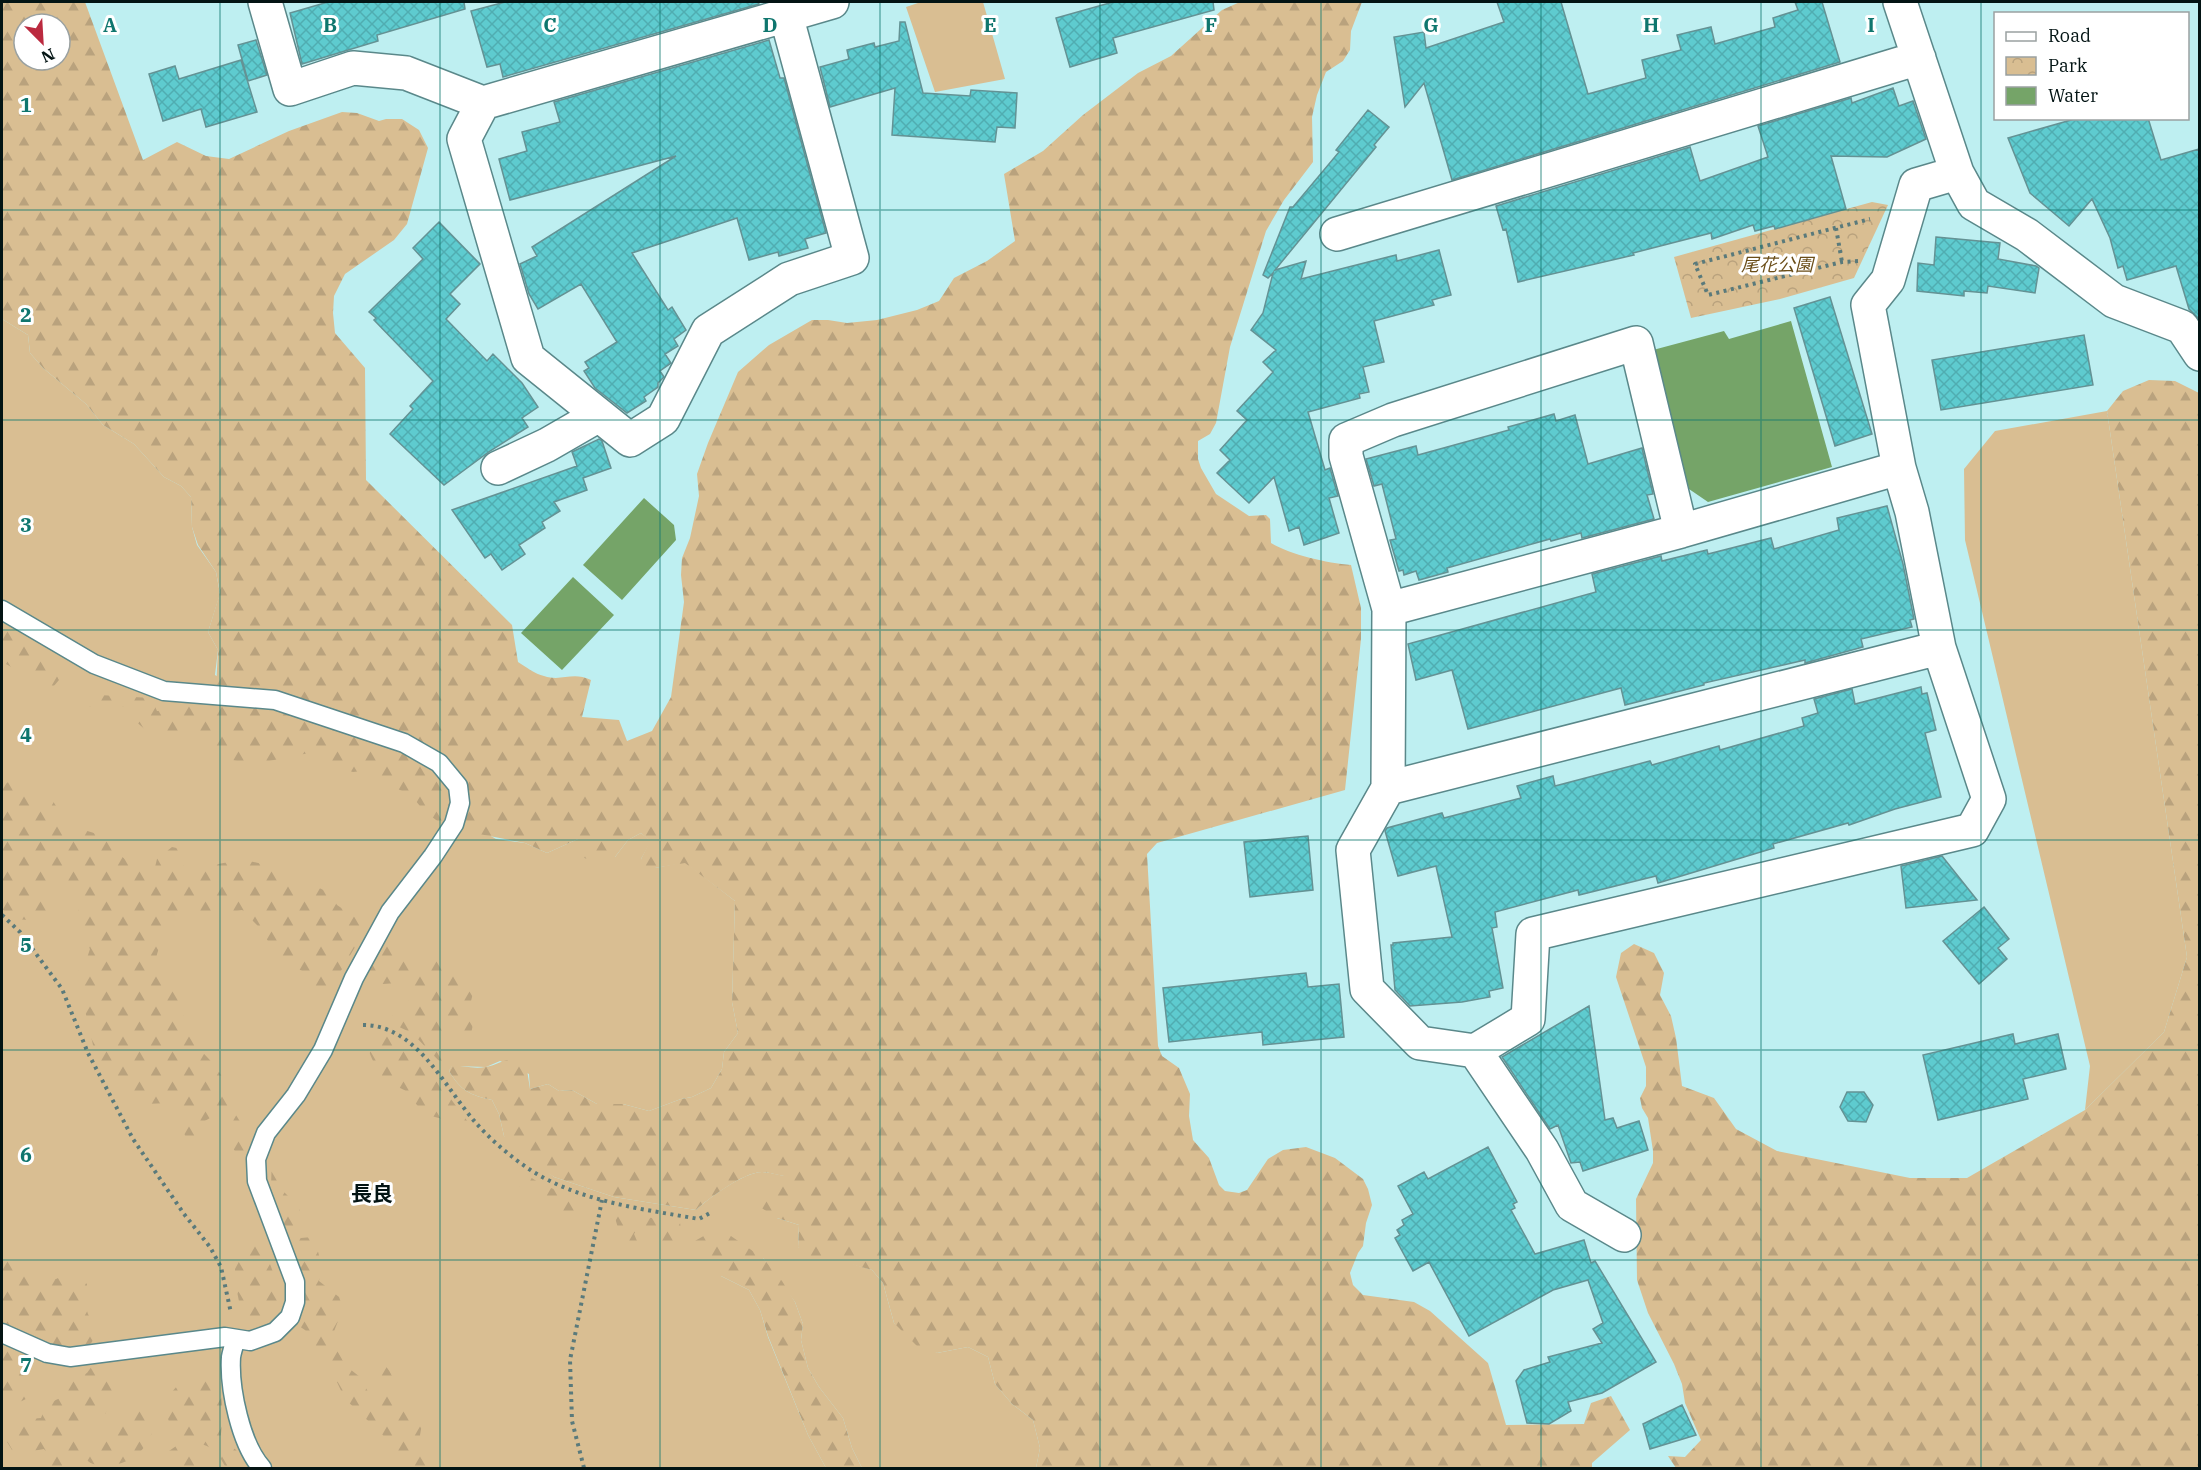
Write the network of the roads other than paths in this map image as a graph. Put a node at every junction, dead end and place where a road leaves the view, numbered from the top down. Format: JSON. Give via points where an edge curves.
{"nodes":[{"id":1,"x":265,"y":2,"type":"edge"},
{"id":2,"x":832,"y":2,"type":"edge"},
{"id":3,"x":1900,"y":2,"type":"edge"},
{"id":4,"x":786,"y":15,"type":"junction"},
{"id":5,"x":1919,"y":58,"type":"junction"},
{"id":6,"x":483,"y":103,"type":"junction"},
{"id":7,"x":1957,"y":173,"type":"junction"},
{"id":8,"x":1337,"y":234,"type":"dead end"},
{"id":9,"x":2199,"y":354,"type":"edge"},
{"id":10,"x":599,"y":415,"type":"junction"},
{"id":11,"x":498,"y":468,"type":"dead end"},
{"id":12,"x":1899,"y":468,"type":"junction"},
{"id":13,"x":1681,"y":531,"type":"junction"},
{"id":14,"x":1389,"y":609,"type":"junction"},
{"id":15,"x":2,"y":610,"type":"edge"},
{"id":16,"x":1939,"y":648,"type":"junction"},
{"id":17,"x":1388,"y":788,"type":"junction"},
{"id":18,"x":1475,"y":1051,"type":"junction"},
{"id":19,"x":1624,"y":1235,"type":"dead end"},
{"id":20,"x":2,"y":1333,"type":"edge"},
{"id":21,"x":236,"y":1339,"type":"junction"},
{"id":22,"x":262,"y":1468,"type":"edge"}],
"edges":[{"from":1,"to":6,"type":"street","via":[[290,89],[353,68],[406,73]]},
{"from":2,"to":4,"type":"street"},
{"from":3,"to":5,"type":"street"},
{"from":4,"to":6,"type":"street"},
{"from":4,"to":10,"type":"street","via":[[852,258],[789,279],[708,331],[663,419],[630,440]]},
{"from":5,"to":7,"type":"street"},
{"from":5,"to":8,"type":"street"},
{"from":6,"to":10,"type":"street","via":[[464,139],[528,358]]},
{"from":7,"to":9,"type":"street","via":[[1974,204],[2027,235],[2114,301],[2182,327]]},
{"from":7,"to":12,"type":"street","via":[[1916,185],[1888,280],[1868,305]]},
{"from":10,"to":11,"type":"street"},
{"from":12,"to":13,"type":"street"},
{"from":12,"to":16,"type":"street","via":[[1912,512]]},
{"from":13,"to":14,"type":"street"},
{"from":13,"to":14,"type":"street","via":[[1636,343],[1393,420],[1346,440],[1346,456]]},
{"from":14,"to":17,"type":"street"},
{"from":15,"to":21,"type":"lane","via":[[94,664],[164,691],[275,700],[404,743],[439,763],[458,786],[460,803],[454,824],[390,912],[354,978],[323,1050],[296,1095],[266,1133],[256,1159],[257,1181],[295,1282],[295,1302],[290,1317],[275,1332],[250,1341]]},
{"from":16,"to":17,"type":"street"},
{"from":16,"to":18,"type":"street","via":[[1989,800],[1972,830],[1533,934],[1528,1019]]},
{"from":17,"to":18,"type":"street","via":[[1353,850],[1367,989],[1420,1042]]},
{"from":18,"to":19,"type":"street","via":[[1542,1150],[1572,1206]]},
{"from":20,"to":21,"type":"lane","via":[[47,1353],[70,1357],[225,1337]]},
{"from":21,"to":22,"type":"lane","via":[[231,1356],[240,1425]]}]}
